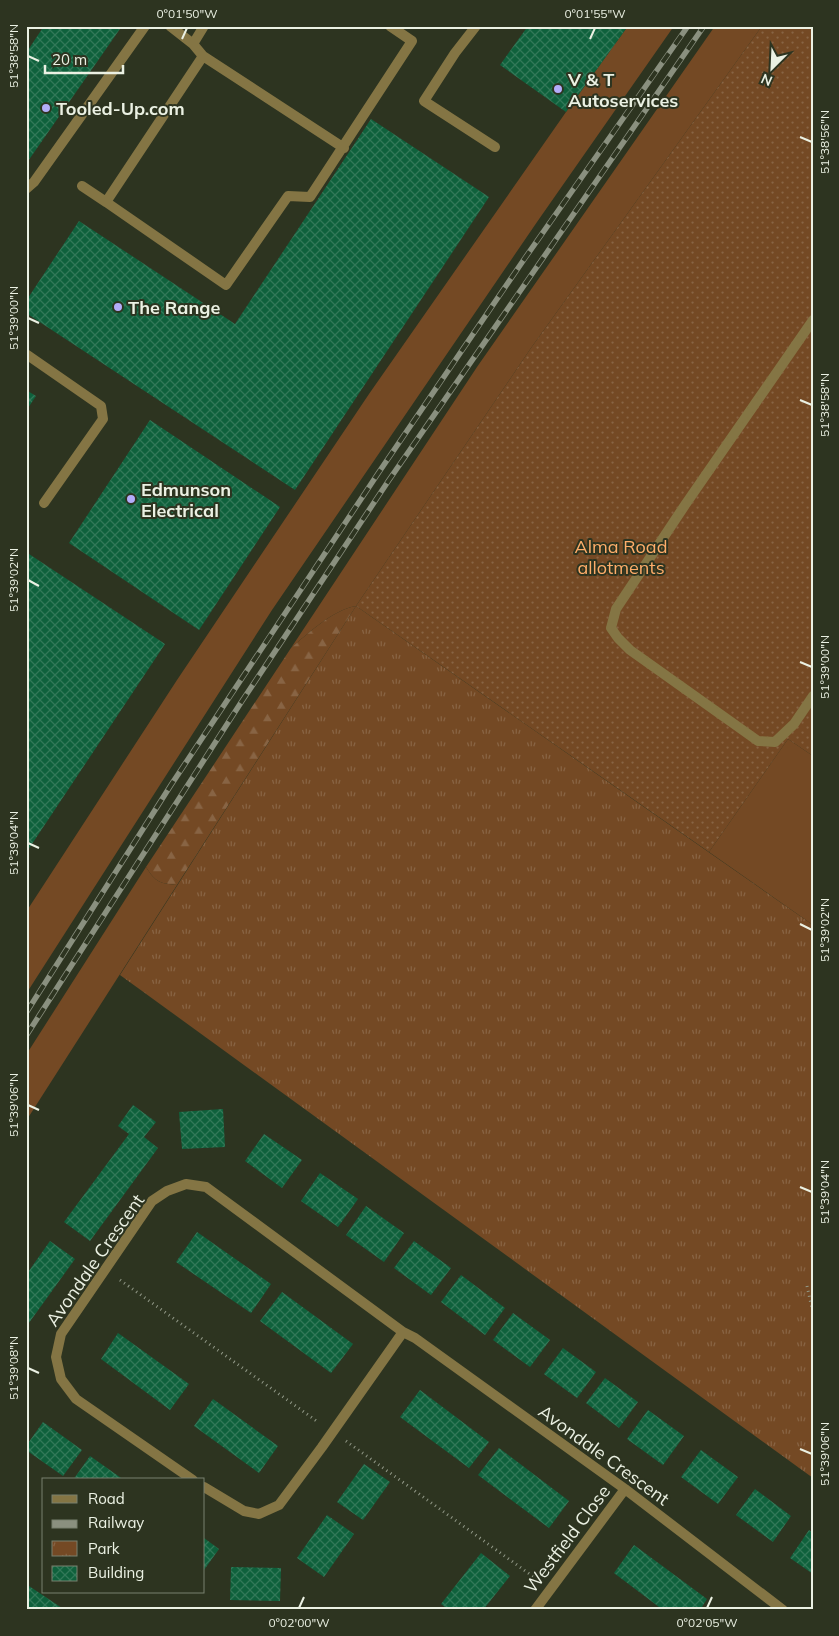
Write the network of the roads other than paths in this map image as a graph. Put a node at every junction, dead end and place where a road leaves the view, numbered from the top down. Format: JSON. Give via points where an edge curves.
{"nodes":[{"id":1,"x":145,"y":26,"type":"edge"},
{"id":2,"x":170,"y":26,"type":"edge"},
{"id":3,"x":204,"y":26,"type":"edge"},
{"id":4,"x":390,"y":26,"type":"edge"},
{"id":5,"x":476,"y":26,"type":"edge"},
{"id":6,"x":193,"y":44,"type":"junction"},
{"id":7,"x":203,"y":56,"type":"junction"},
{"id":8,"x":494,"y":147,"type":"dead end"},
{"id":9,"x":344,"y":148,"type":"junction"},
{"id":10,"x":82,"y":186,"type":"dead end"},
{"id":11,"x":26,"y":189,"type":"edge"},
{"id":12,"x":106,"y":202,"type":"junction"},
{"id":13,"x":813,"y":320,"type":"edge"},
{"id":14,"x":26,"y":354,"type":"edge"},
{"id":15,"x":44,"y":502,"type":"dead end"},
{"id":16,"x":813,"y":696,"type":"edge"},
{"id":17,"x":403,"y":1332,"type":"junction"},
{"id":18,"x":190,"y":1478,"type":"edge"},
{"id":19,"x":205,"y":1488,"type":"edge"},
{"id":20,"x":625,"y":1489,"type":"junction"},
{"id":21,"x":535,"y":1610,"type":"edge"},
{"id":22,"x":783,"y":1610,"type":"edge"}],
"edges":[{"from":1,"to":11,"type":"street"},
{"from":2,"to":6,"type":"street"},
{"from":3,"to":6,"type":"street"},
{"from":4,"to":9,"type":"street","via":[[412,41]]},
{"from":5,"to":8,"type":"street","via":[[424,101]]},
{"from":6,"to":7,"type":"street"},
{"from":7,"to":9,"type":"street"},
{"from":7,"to":12,"type":"street"},
{"from":9,"to":12,"type":"street","via":[[310,197],[288,196],[226,285]]},
{"from":10,"to":12,"type":"street"},
{"from":13,"to":16,"type":"street","via":[[616,609],[611,628],[630,650],[758,741],[775,742],[794,724]]},
{"from":14,"to":15,"type":"street","via":[[101,406],[103,419]]},
{"from":17,"to":18,"type":"street","name":"Avondale Crescent","via":[[206,1187],[186,1184],[152,1201],[61,1334],[56,1357],[60,1379],[76,1399]]},
{"from":17,"to":19,"type":"street","via":[[279,1505],[259,1514],[244,1511]]},
{"from":17,"to":20,"type":"street","name":"Avondale Crescent"},
{"from":20,"to":21,"type":"street","name":"Westfield Close"},
{"from":20,"to":22,"type":"street","name":"Avondale Crescent"}]}
